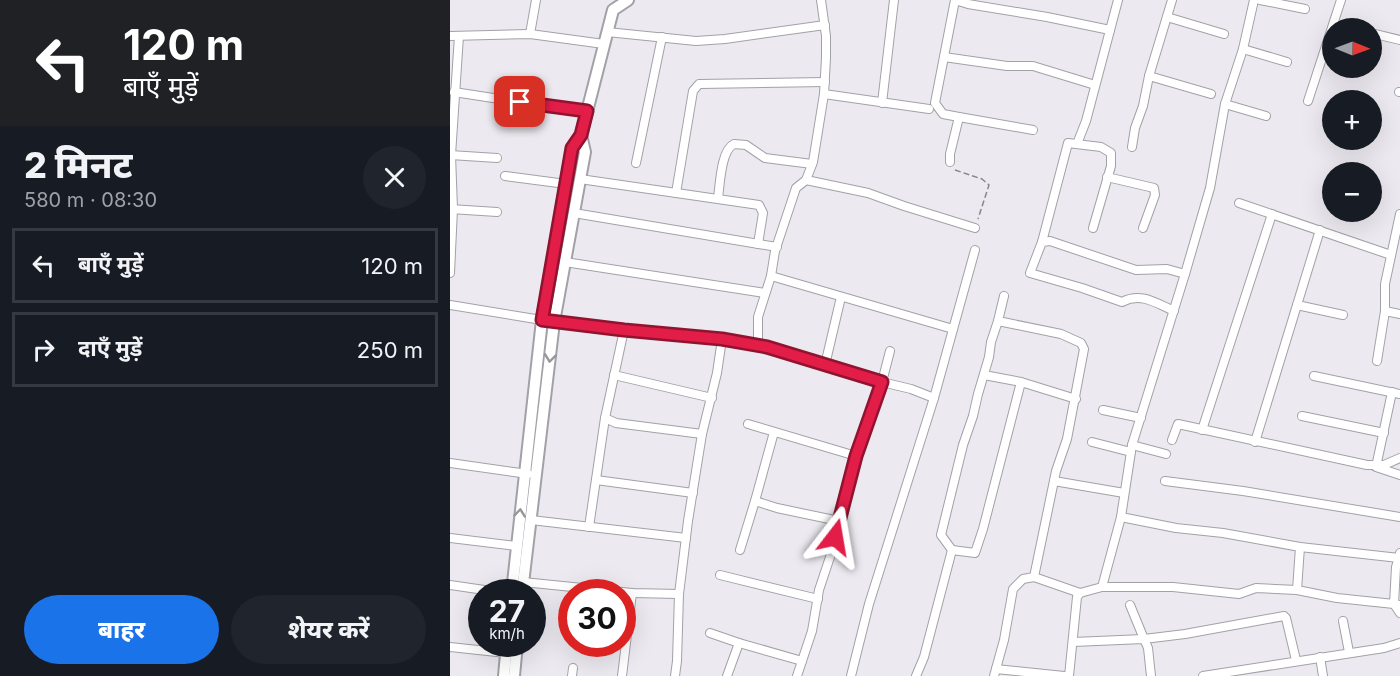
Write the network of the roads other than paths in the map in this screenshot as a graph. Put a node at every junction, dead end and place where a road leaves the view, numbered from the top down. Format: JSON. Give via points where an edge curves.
{"nodes":[{"id":1,"x":536,"y":0,"type":"edge"},
{"id":2,"x":628,"y":0,"type":"edge"},
{"id":3,"x":821,"y":0,"type":"edge"},
{"id":4,"x":894,"y":0,"type":"edge"},
{"id":5,"x":955,"y":0,"type":"edge"},
{"id":6,"x":1118,"y":0,"type":"edge"},
{"id":7,"x":1172,"y":0,"type":"edge"},
{"id":8,"x":1254,"y":0,"type":"edge"},
{"id":9,"x":1260,"y":0,"type":"edge"},
{"id":10,"x":1341,"y":0,"type":"edge"},
{"id":11,"x":1305,"y":9,"type":"dead end"},
{"id":12,"x":1167,"y":17,"type":"junction"},
{"id":13,"x":825,"y":25,"type":"junction"},
{"id":14,"x":1110,"y":30,"type":"junction"},
{"id":15,"x":607,"y":32,"type":"junction"},
{"id":16,"x":531,"y":34,"type":"junction"},
{"id":17,"x":1224,"y":34,"type":"dead end"},
{"id":18,"x":454,"y":36,"type":"edge"},
{"id":19,"x":1382,"y":36,"type":"edge"},
{"id":20,"x":662,"y":37,"type":"junction"},
{"id":21,"x":1400,"y":40,"type":"edge"},
{"id":22,"x":604,"y":44,"type":"junction"},
{"id":23,"x":1243,"y":49,"type":"junction"},
{"id":24,"x":944,"y":57,"type":"junction"},
{"id":25,"x":1287,"y":62,"type":"dead end"},
{"id":26,"x":1149,"y":76,"type":"junction"},
{"id":27,"x":825,"y":82,"type":"junction"},
{"id":28,"x":1095,"y":85,"type":"junction"},
{"id":29,"x":824,"y":94,"type":"junction"},
{"id":30,"x":1211,"y":94,"type":"dead end"},
{"id":31,"x":453,"y":97,"type":"edge"},
{"id":32,"x":506,"y":100,"type":"dead end"},
{"id":33,"x":1308,"y":101,"type":"dead end"},
{"id":34,"x":520,"y":102,"type":"dead end"},
{"id":35,"x":882,"y":103,"type":"junction"},
{"id":36,"x":1225,"y":104,"type":"junction"},
{"id":37,"x":929,"y":110,"type":"dead end"},
{"id":38,"x":587,"y":111,"type":"junction"},
{"id":39,"x":1266,"y":116,"type":"dead end"},
{"id":40,"x":959,"y":117,"type":"junction"},
{"id":41,"x":1033,"y":130,"type":"dead end"},
{"id":42,"x":581,"y":135,"type":"junction"},
{"id":43,"x":1077,"y":144,"type":"junction"},
{"id":44,"x":1131,"y":147,"type":"dead end"},
{"id":45,"x":451,"y":155,"type":"edge"},
{"id":46,"x":496,"y":158,"type":"dead end"},
{"id":47,"x":950,"y":162,"type":"road end"},
{"id":48,"x":636,"y":163,"type":"dead end"},
{"id":49,"x":812,"y":164,"type":"junction"},
{"id":50,"x":506,"y":176,"type":"dead end"},
{"id":51,"x":1107,"y":177,"type":"junction"},
{"id":52,"x":580,"y":179,"type":"junction"},
{"id":53,"x":806,"y":180,"type":"junction"},
{"id":54,"x":566,"y":184,"type":"junction"},
{"id":55,"x":676,"y":193,"type":"junction"},
{"id":56,"x":718,"y":198,"type":"junction"},
{"id":57,"x":1239,"y":203,"type":"dead end"},
{"id":58,"x":452,"y":209,"type":"edge"},
{"id":59,"x":497,"y":212,"type":"dead end"},
{"id":60,"x":574,"y":213,"type":"junction"},
{"id":61,"x":1272,"y":214,"type":"junction"},
{"id":62,"x":1400,"y":214,"type":"edge"},
{"id":63,"x":975,"y":228,"type":"road end"},
{"id":64,"x":1093,"y":228,"type":"dead end"},
{"id":65,"x":1143,"y":228,"type":"dead end"},
{"id":66,"x":1320,"y":230,"type":"junction"},
{"id":67,"x":1042,"y":242,"type":"junction"},
{"id":68,"x":758,"y":244,"type":"junction"},
{"id":69,"x":777,"y":247,"type":"junction"},
{"id":70,"x":975,"y":250,"type":"dead end"},
{"id":71,"x":1391,"y":255,"type":"junction"},
{"id":72,"x":566,"y":262,"type":"junction"},
{"id":73,"x":450,"y":273,"type":"edge"},
{"id":74,"x":1185,"y":274,"type":"junction"},
{"id":75,"x":771,"y":276,"type":"junction"},
{"id":76,"x":765,"y":293,"type":"junction"},
{"id":77,"x":841,"y":297,"type":"junction"},
{"id":78,"x":1004,"y":297,"type":"dead end"},
{"id":79,"x":450,"y":305,"type":"edge"},
{"id":80,"x":1298,"y":305,"type":"junction"},
{"id":81,"x":1174,"y":311,"type":"junction"},
{"id":82,"x":1385,"y":311,"type":"junction"},
{"id":83,"x":1400,"y":314,"type":"edge"},
{"id":84,"x":1343,"y":315,"type":"dead end"},
{"id":85,"x":542,"y":320,"type":"junction"},
{"id":86,"x":998,"y":321,"type":"junction"},
{"id":87,"x":554,"y":322,"type":"junction"},
{"id":88,"x":953,"y":329,"type":"junction"},
{"id":89,"x":624,"y":330,"type":"junction"},
{"id":90,"x":722,"y":339,"type":"junction"},
{"id":91,"x":758,"y":346,"type":"junction"},
{"id":92,"x":890,"y":351,"type":"dead end"},
{"id":93,"x":1377,"y":361,"type":"dead end"},
{"id":94,"x":825,"y":365,"type":"junction"},
{"id":95,"x":614,"y":375,"type":"junction"},
{"id":96,"x":984,"y":375,"type":"junction"},
{"id":97,"x":1314,"y":376,"type":"dead end"},
{"id":98,"x":882,"y":382,"type":"junction"},
{"id":99,"x":1021,"y":382,"type":"junction"},
{"id":100,"x":1396,"y":393,"type":"edge"},
{"id":101,"x":712,"y":398,"type":"junction"},
{"id":102,"x":934,"y":398,"type":"junction"},
{"id":103,"x":1076,"y":399,"type":"junction"},
{"id":104,"x":1103,"y":410,"type":"dead end"},
{"id":105,"x":1302,"y":416,"type":"dead end"},
{"id":106,"x":605,"y":418,"type":"junction"},
{"id":107,"x":1141,"y":418,"type":"junction"},
{"id":108,"x":748,"y":424,"type":"dead end"},
{"id":109,"x":1202,"y":430,"type":"junction"},
{"id":110,"x":774,"y":432,"type":"junction"},
{"id":111,"x":1384,"y":433,"type":"junction"},
{"id":112,"x":702,"y":434,"type":"junction"},
{"id":113,"x":1172,"y":440,"type":"dead end"},
{"id":114,"x":1092,"y":442,"type":"dead end"},
{"id":115,"x":1255,"y":442,"type":"junction"},
{"id":116,"x":1132,"y":448,"type":"junction"},
{"id":117,"x":1166,"y":454,"type":"dead end"},
{"id":118,"x":856,"y":456,"type":"junction"},
{"id":119,"x":1400,"y":458,"type":"edge"},
{"id":120,"x":450,"y":463,"type":"edge"},
{"id":121,"x":1376,"y":467,"type":"junction"},
{"id":122,"x":530,"y":474,"type":"junction"},
{"id":123,"x":1400,"y":476,"type":"edge"},
{"id":124,"x":596,"y":480,"type":"junction"},
{"id":125,"x":1165,"y":480,"type":"dead end"},
{"id":126,"x":1054,"y":481,"type":"junction"},
{"id":127,"x":693,"y":493,"type":"junction"},
{"id":128,"x":1124,"y":493,"type":"junction"},
{"id":129,"x":755,"y":501,"type":"junction"},
{"id":130,"x":1400,"y":516,"type":"edge"},
{"id":131,"x":1121,"y":517,"type":"junction"},
{"id":132,"x":531,"y":520,"type":"junction"},
{"id":133,"x":839,"y":521,"type":"junction"},
{"id":134,"x":589,"y":527,"type":"junction"},
{"id":135,"x":450,"y":538,"type":"edge"},
{"id":136,"x":686,"y":538,"type":"junction"},
{"id":137,"x":517,"y":546,"type":"junction"},
{"id":138,"x":1300,"y":547,"type":"junction"},
{"id":139,"x":740,"y":550,"type":"dead end"},
{"id":140,"x":952,"y":550,"type":"junction"},
{"id":141,"x":1399,"y":556,"type":"edge"},
{"id":142,"x":720,"y":575,"type":"dead end"},
{"id":143,"x":1034,"y":577,"type":"junction"},
{"id":144,"x":513,"y":579,"type":"edge"},
{"id":145,"x":524,"y":579,"type":"edge"},
{"id":146,"x":450,"y":585,"type":"edge"},
{"id":147,"x":1102,"y":587,"type":"junction"},
{"id":148,"x":468,"y":588,"type":"edge"},
{"id":149,"x":1297,"y":590,"type":"junction"},
{"id":150,"x":636,"y":593,"type":"edge"},
{"id":151,"x":679,"y":594,"type":"junction"},
{"id":152,"x":1080,"y":594,"type":"junction"},
{"id":153,"x":818,"y":599,"type":"junction"},
{"id":154,"x":1397,"y":604,"type":"edge"},
{"id":155,"x":1130,"y":605,"type":"dead end"},
{"id":156,"x":1400,"y":613,"type":"edge"},
{"id":157,"x":1343,"y":621,"type":"dead end"},
{"id":158,"x":710,"y":633,"type":"dead end"},
{"id":159,"x":1144,"y":639,"type":"junction"},
{"id":160,"x":1073,"y":642,"type":"junction"},
{"id":161,"x":739,"y":643,"type":"junction"},
{"id":162,"x":1400,"y":643,"type":"edge"},
{"id":163,"x":450,"y":647,"type":"edge"},
{"id":164,"x":468,"y":647,"type":"edge"},
{"id":165,"x":1349,"y":652,"type":"junction"},
{"id":166,"x":505,"y":657,"type":"edge"},
{"id":167,"x":516,"y":657,"type":"edge"},
{"id":168,"x":624,"y":657,"type":"edge"},
{"id":169,"x":1320,"y":657,"type":"junction"},
{"id":170,"x":1296,"y":660,"type":"junction"},
{"id":171,"x":802,"y":661,"type":"junction"},
{"id":172,"x":995,"y":673,"type":"edge"},
{"id":173,"x":504,"y":676,"type":"edge"},
{"id":174,"x":514,"y":676,"type":"edge"},
{"id":175,"x":622,"y":676,"type":"edge"},
{"id":176,"x":675,"y":676,"type":"edge"},
{"id":177,"x":729,"y":676,"type":"edge"},
{"id":178,"x":797,"y":676,"type":"edge"},
{"id":179,"x":852,"y":676,"type":"edge"},
{"id":180,"x":916,"y":676,"type":"edge"},
{"id":181,"x":1064,"y":676,"type":"edge"},
{"id":182,"x":1069,"y":676,"type":"edge"},
{"id":183,"x":1151,"y":676,"type":"edge"},
{"id":184,"x":1203,"y":676,"type":"edge"},
{"id":185,"x":1323,"y":676,"type":"edge"}],
"edges":[{"from":1,"to":16,"type":"street"},
{"from":2,"to":15,"type":"street","via":[[613,10]]},
{"from":3,"to":13,"type":"street"},
{"from":4,"to":35,"type":"street"},
{"from":5,"to":14,"type":"street"},
{"from":5,"to":24,"type":"street"},
{"from":6,"to":14,"type":"street"},
{"from":7,"to":12,"type":"street"},
{"from":8,"to":23,"type":"street"},
{"from":9,"to":11,"type":"street"},
{"from":10,"to":33,"type":"street"},
{"from":12,"to":17,"type":"street"},
{"from":12,"to":26,"type":"street"},
{"from":13,"to":20,"type":"street","via":[[725,39]]},
{"from":13,"to":27,"type":"street"},
{"from":14,"to":28,"type":"street"},
{"from":15,"to":20,"type":"street"},
{"from":15,"to":22,"type":"street"},
{"from":16,"to":18,"type":"street"},
{"from":16,"to":22,"type":"street"},
{"from":18,"to":31,"type":"street"},
{"from":19,"to":21,"type":"street"},
{"from":20,"to":48,"type":"street"},
{"from":22,"to":38,"type":"street"},
{"from":23,"to":25,"type":"street"},
{"from":23,"to":36,"type":"street"},
{"from":24,"to":28,"type":"street","via":[[1033,66]]},
{"from":24,"to":40,"type":"street","via":[[935,103],[943,114]]},
{"from":26,"to":30,"type":"street"},
{"from":26,"to":44,"type":"street"},
{"from":27,"to":29,"type":"street"},
{"from":27,"to":55,"type":"street","via":[[699,84],[692,97]]},
{"from":28,"to":43,"type":"street"},
{"from":29,"to":35,"type":"street"},
{"from":29,"to":49,"type":"street"},
{"from":31,"to":32,"type":"street"},
{"from":31,"to":45,"type":"street"},
{"from":34,"to":38,"type":"street"},
{"from":35,"to":37,"type":"street"},
{"from":36,"to":39,"type":"street"},
{"from":36,"to":74,"type":"street","via":[[1210,188]]},
{"from":38,"to":42,"type":"street"},
{"from":40,"to":41,"type":"street"},
{"from":40,"to":47,"type":"street"},
{"from":42,"to":52,"type":"street","via":[[585,152]]},
{"from":42,"to":54,"type":"street","via":[[572,148]]},
{"from":43,"to":51,"type":"street","via":[[1107,149],[1112,158]]},
{"from":43,"to":67,"type":"street","via":[[1068,143]]},
{"from":45,"to":46,"type":"street"},
{"from":45,"to":58,"type":"street"},
{"from":49,"to":53,"type":"street"},
{"from":49,"to":56,"type":"street","via":[[765,158],[746,145],[734,144],[724,156]]},
{"from":50,"to":54,"type":"street"},
{"from":51,"to":64,"type":"street"},
{"from":51,"to":65,"type":"street","via":[[1154,188]]},
{"from":52,"to":55,"type":"street"},
{"from":52,"to":60,"type":"street"},
{"from":53,"to":63,"type":"street","via":[[868,193]]},
{"from":53,"to":69,"type":"street","via":[[796,188]]},
{"from":54,"to":85,"type":"street"},
{"from":55,"to":56,"type":"street"},
{"from":56,"to":68,"type":"street","via":[[759,205],[763,213]]},
{"from":57,"to":61,"type":"street"},
{"from":58,"to":59,"type":"street"},
{"from":58,"to":73,"type":"street"},
{"from":60,"to":68,"type":"street"},
{"from":60,"to":72,"type":"street"},
{"from":61,"to":66,"type":"street"},
{"from":61,"to":109,"type":"street"},
{"from":62,"to":71,"type":"street"},
{"from":66,"to":71,"type":"street"},
{"from":66,"to":80,"type":"street"},
{"from":67,"to":74,"type":"street","via":[[1054,242],[1136,270],[1161,268]]},
{"from":67,"to":81,"type":"street","via":[[1030,273],[1122,302],[1143,297]]},
{"from":68,"to":69,"type":"street"},
{"from":69,"to":75,"type":"street"},
{"from":70,"to":88,"type":"street"},
{"from":71,"to":82,"type":"street"},
{"from":72,"to":76,"type":"street"},
{"from":72,"to":87,"type":"street"},
{"from":74,"to":81,"type":"street"},
{"from":75,"to":76,"type":"street"},
{"from":75,"to":77,"type":"street"},
{"from":76,"to":91,"type":"street","via":[[758,316]]},
{"from":77,"to":88,"type":"street"},
{"from":77,"to":94,"type":"street"},
{"from":78,"to":86,"type":"street"},
{"from":79,"to":85,"type":"street"},
{"from":80,"to":84,"type":"street"},
{"from":80,"to":115,"type":"street"},
{"from":81,"to":107,"type":"street"},
{"from":82,"to":83,"type":"street"},
{"from":82,"to":93,"type":"street"},
{"from":85,"to":87,"type":"street"},
{"from":85,"to":122,"type":"street"},
{"from":86,"to":96,"type":"street"},
{"from":86,"to":103,"type":"street","via":[[1061,334],[1081,343],[1084,348]]},
{"from":87,"to":89,"type":"street"},
{"from":87,"to":122,"type":"street","one_way":true},
{"from":88,"to":102,"type":"street"},
{"from":89,"to":90,"type":"street"},
{"from":89,"to":95,"type":"street"},
{"from":90,"to":91,"type":"street"},
{"from":90,"to":101,"type":"street"},
{"from":91,"to":94,"type":"street"},
{"from":92,"to":98,"type":"street"},
{"from":94,"to":98,"type":"street"},
{"from":95,"to":101,"type":"street"},
{"from":95,"to":106,"type":"street"},
{"from":96,"to":99,"type":"street"},
{"from":96,"to":140,"type":"street","via":[[941,535]]},
{"from":97,"to":100,"type":"street"},
{"from":98,"to":102,"type":"street"},
{"from":98,"to":118,"type":"street"},
{"from":99,"to":103,"type":"street"},
{"from":99,"to":140,"type":"street","via":[[975,553]]},
{"from":100,"to":111,"type":"street"},
{"from":101,"to":112,"type":"street"},
{"from":102,"to":179,"type":"street","via":[[869,604]]},
{"from":103,"to":126,"type":"street"},
{"from":104,"to":107,"type":"street"},
{"from":105,"to":111,"type":"street"},
{"from":106,"to":112,"type":"street"},
{"from":106,"to":124,"type":"street"},
{"from":107,"to":116,"type":"street"},
{"from":108,"to":110,"type":"street"},
{"from":109,"to":113,"type":"street","via":[[1178,424]]},
{"from":109,"to":115,"type":"street"},
{"from":110,"to":118,"type":"street"},
{"from":110,"to":129,"type":"street"},
{"from":111,"to":121,"type":"street"},
{"from":112,"to":127,"type":"street"},
{"from":114,"to":116,"type":"street"},
{"from":115,"to":121,"type":"street"},
{"from":116,"to":117,"type":"street"},
{"from":116,"to":128,"type":"street"},
{"from":118,"to":133,"type":"street"},
{"from":119,"to":121,"type":"street"},
{"from":120,"to":122,"type":"street"},
{"from":121,"to":123,"type":"street"},
{"from":122,"to":132,"type":"street"},
{"from":137,"to":122,"type":"street","one_way":true},
{"from":124,"to":127,"type":"street"},
{"from":124,"to":134,"type":"street"},
{"from":125,"to":130,"type":"street"},
{"from":126,"to":128,"type":"street"},
{"from":126,"to":143,"type":"street"},
{"from":127,"to":136,"type":"street"},
{"from":128,"to":131,"type":"street"},
{"from":129,"to":133,"type":"street"},
{"from":129,"to":139,"type":"street"},
{"from":131,"to":138,"type":"street"},
{"from":131,"to":147,"type":"street"},
{"from":132,"to":134,"type":"street"},
{"from":132,"to":145,"type":"street"},
{"from":133,"to":153,"type":"street"},
{"from":134,"to":136,"type":"street"},
{"from":135,"to":137,"type":"street"},
{"from":136,"to":151,"type":"street"},
{"from":137,"to":144,"type":"street"},
{"from":138,"to":141,"type":"street"},
{"from":138,"to":149,"type":"street"},
{"from":140,"to":180,"type":"street"},
{"from":141,"to":154,"type":"street"},
{"from":142,"to":153,"type":"street"},
{"from":143,"to":152,"type":"street"},
{"from":143,"to":172,"type":"street","via":[[1023,579],[1013,589]]},
{"from":146,"to":148,"type":"street"},
{"from":147,"to":149,"type":"street","via":[[1173,587],[1239,594],[1256,588]]},
{"from":147,"to":152,"type":"street"},
{"from":149,"to":154,"type":"street"},
{"from":150,"to":151,"type":"street"},
{"from":151,"to":176,"type":"street"},
{"from":152,"to":160,"type":"street"},
{"from":153,"to":171,"type":"street"},
{"from":154,"to":156,"type":"street"},
{"from":155,"to":159,"type":"street"},
{"from":157,"to":165,"type":"street"},
{"from":158,"to":161,"type":"street"},
{"from":159,"to":160,"type":"street"},
{"from":159,"to":170,"type":"street","via":[[1284,616]]},
{"from":159,"to":183,"type":"street"},
{"from":160,"to":182,"type":"street"},
{"from":161,"to":171,"type":"street"},
{"from":161,"to":177,"type":"street"},
{"from":162,"to":165,"type":"street"},
{"from":163,"to":164,"type":"street"},
{"from":165,"to":169,"type":"street"},
{"from":166,"to":173,"type":"street"},
{"from":167,"to":174,"type":"street"},
{"from":168,"to":175,"type":"street"},
{"from":169,"to":170,"type":"street"},
{"from":169,"to":185,"type":"street"},
{"from":170,"to":184,"type":"street"},
{"from":171,"to":178,"type":"street"},
{"from":172,"to":181,"type":"street"}]}
